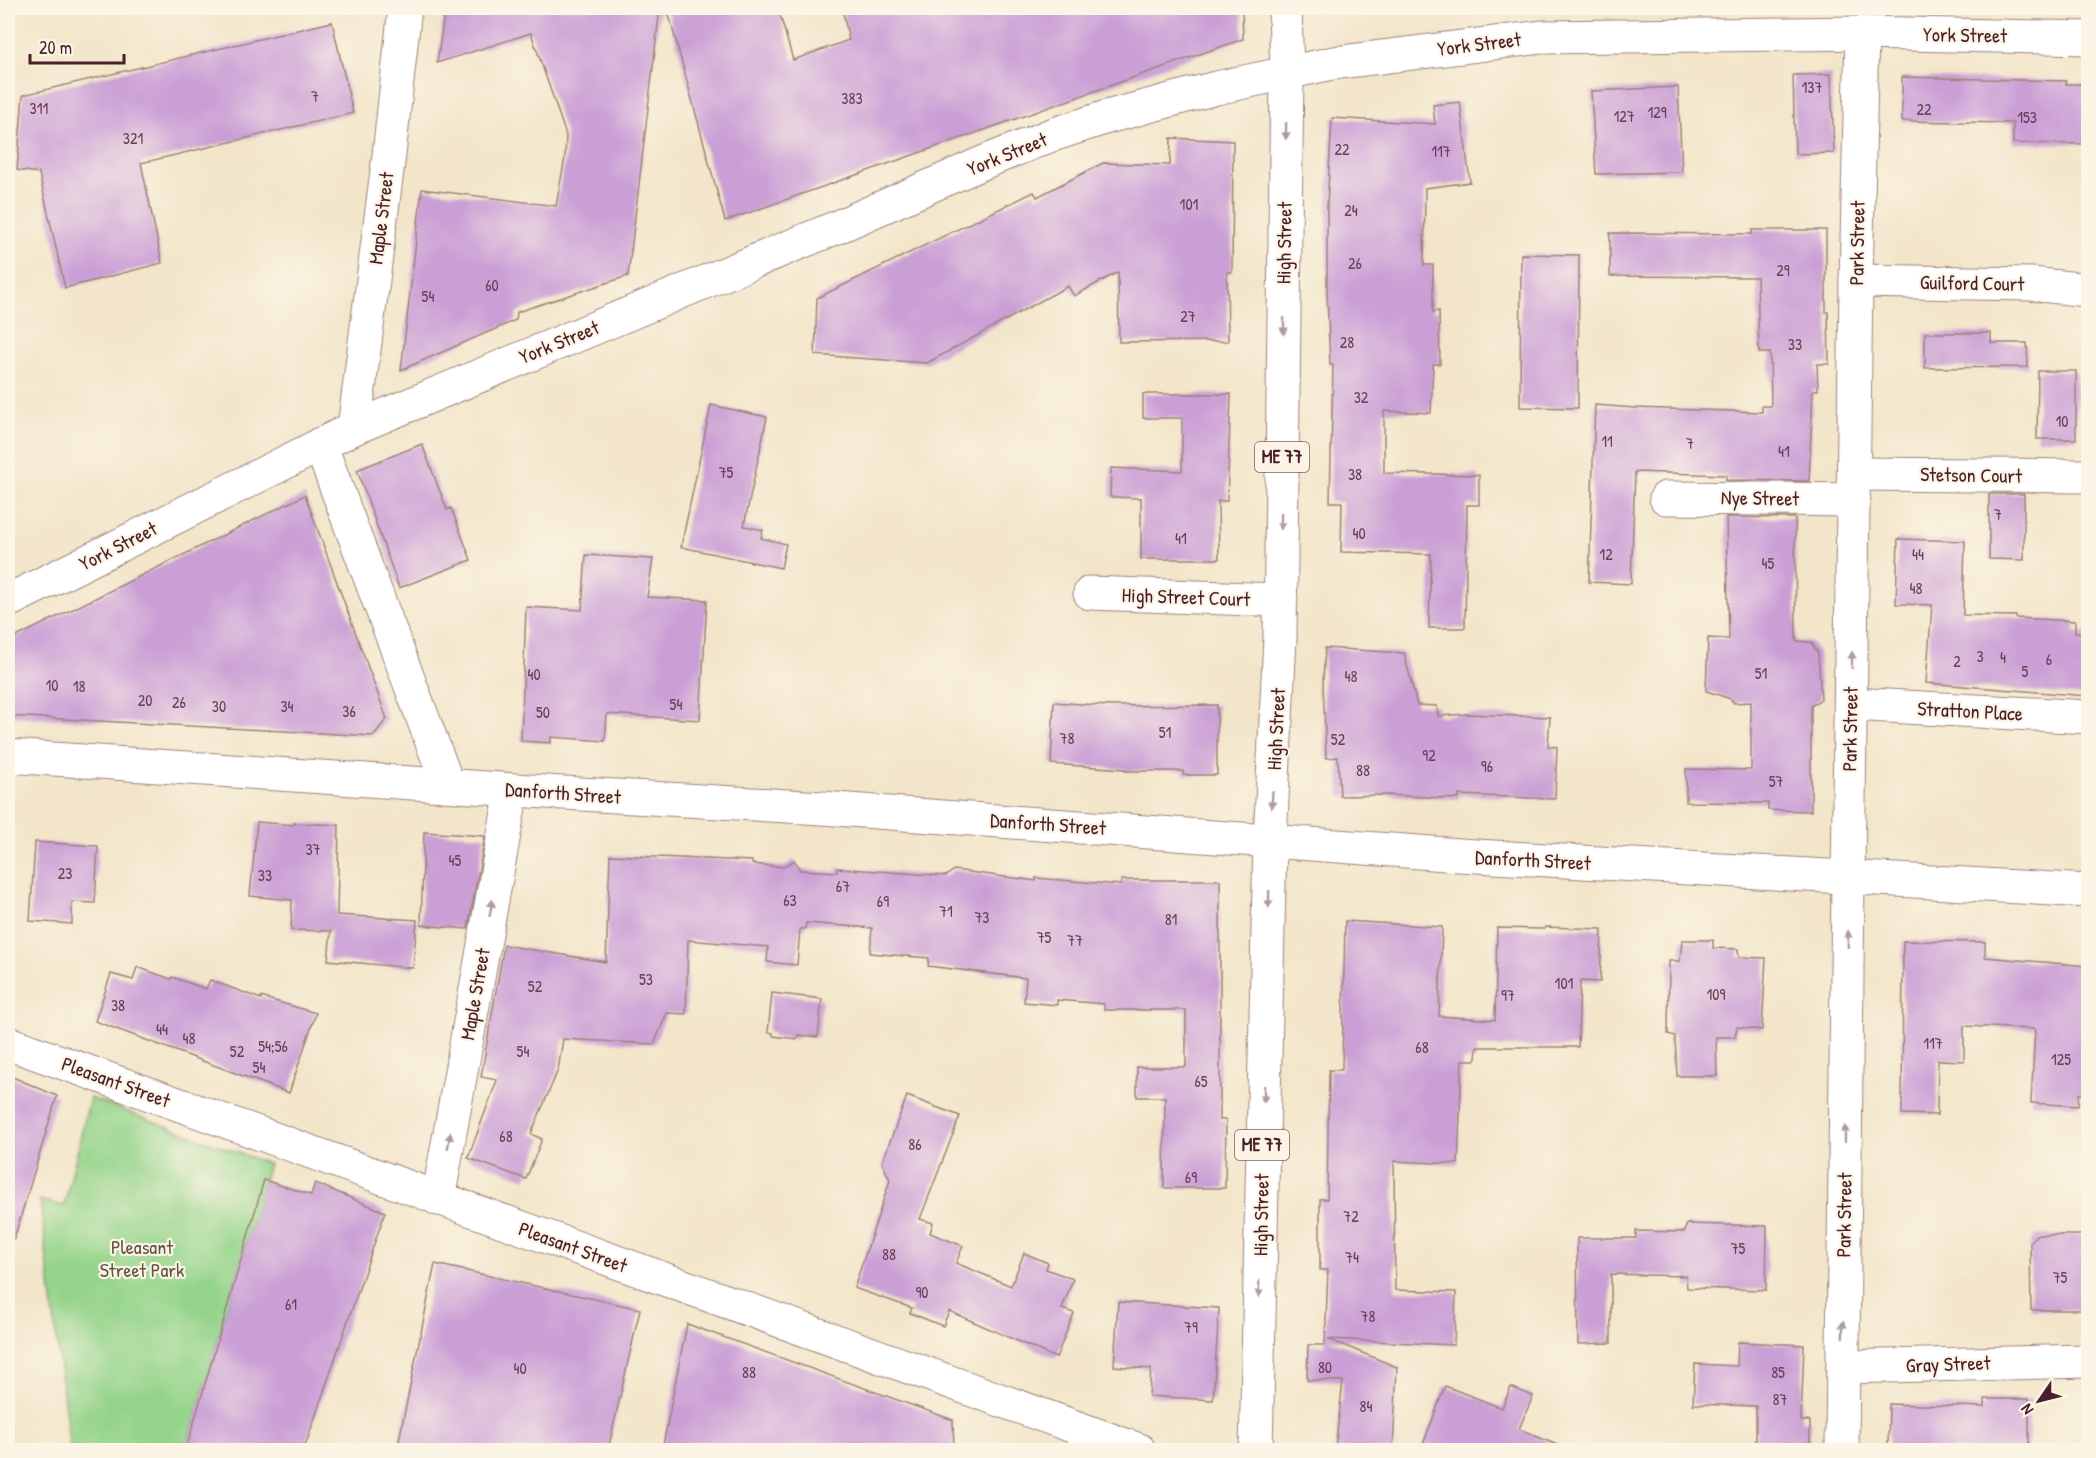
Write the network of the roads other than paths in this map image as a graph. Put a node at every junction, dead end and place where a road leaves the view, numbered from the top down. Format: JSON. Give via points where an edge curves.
{"nodes":[{"id":1,"x":405,"y":8,"type":"edge"},
{"id":2,"x":1285,"y":8,"type":"edge"},
{"id":3,"x":1862,"y":20,"type":"edge"},
{"id":4,"x":2088,"y":38,"type":"edge"},
{"id":5,"x":1287,"y":73,"type":"junction"},
{"id":6,"x":1856,"y":281,"type":"junction"},
{"id":7,"x":2088,"y":290,"type":"edge"},
{"id":8,"x":354,"y":428,"type":"junction"},
{"id":9,"x":320,"y":444,"type":"junction"},
{"id":10,"x":2088,"y":476,"type":"edge"},
{"id":11,"x":1854,"y":487,"type":"junction"},
{"id":12,"x":1666,"y":498,"type":"dead end"},
{"id":13,"x":1090,"y":593,"type":"dead end"},
{"id":14,"x":1281,"y":600,"type":"junction"},
{"id":15,"x":8,"y":601,"type":"edge"},
{"id":16,"x":1851,"y":705,"type":"junction"},
{"id":17,"x":2088,"y":717,"type":"edge"},
{"id":18,"x":8,"y":756,"type":"edge"},
{"id":19,"x":448,"y":785,"type":"junction"},
{"id":20,"x":513,"y":790,"type":"junction"},
{"id":21,"x":1270,"y":840,"type":"junction"},
{"id":22,"x":1848,"y":878,"type":"junction"},
{"id":23,"x":2088,"y":891,"type":"edge"},
{"id":24,"x":8,"y":1043,"type":"edge"},
{"id":25,"x":438,"y":1198,"type":"junction"},
{"id":26,"x":2088,"y":1361,"type":"edge"},
{"id":27,"x":1843,"y":1367,"type":"junction"},
{"id":28,"x":1139,"y":1450,"type":"edge"},
{"id":29,"x":1256,"y":1450,"type":"edge"},
{"id":30,"x":1842,"y":1450,"type":"edge"}],
"edges":[{"from":1,"to":8,"type":"street","name":"Maple Street"},
{"from":2,"to":5,"type":"street","name":"High Street"},
{"from":3,"to":4,"type":"street","name":"York Street"},
{"from":3,"to":5,"type":"street","name":"York Street","via":[[1542,36],[1333,63]]},
{"from":3,"to":6,"type":"street","name":"Park Street"},
{"from":5,"to":8,"type":"street","name":"York Street","via":[[1159,102],[1049,136]]},
{"from":5,"to":14,"type":"street","name":"High Street","number":"ME 77","one_way":true},
{"from":6,"to":7,"type":"street","name":"Guilford Court","via":[[2031,284]]},
{"from":6,"to":11,"type":"street","name":"Park Street"},
{"from":8,"to":9,"type":"street","name":"York Street"},
{"from":9,"to":15,"type":"street","name":"York Street"},
{"from":9,"to":19,"type":"street"},
{"from":10,"to":11,"type":"street","name":"Stetson Court"},
{"from":11,"to":12,"type":"street","name":"Nye Street"},
{"from":16,"to":11,"type":"street","name":"Park Street","one_way":true},
{"from":13,"to":14,"type":"street","name":"High Street Court"},
{"from":14,"to":21,"type":"street","name":"High Street","number":"ME 77","one_way":true},
{"from":16,"to":17,"type":"street","name":"Stratton Place"},
{"from":16,"to":22,"type":"street","name":"Park Street"},
{"from":18,"to":19,"type":"street","name":"Danforth Street"},
{"from":19,"to":20,"type":"street","name":"Danforth Street"},
{"from":20,"to":21,"type":"street","name":"Danforth Street"},
{"from":25,"to":20,"type":"street","name":"Maple Street","one_way":true},
{"from":21,"to":22,"type":"street","name":"Danforth Street"},
{"from":21,"to":29,"type":"street","name":"High Street","number":"ME 77","one_way":true},
{"from":22,"to":23,"type":"street","name":"Danforth Street"},
{"from":27,"to":22,"type":"street","name":"Park Street","one_way":true},
{"from":24,"to":25,"type":"street","name":"Pleasant Street"},
{"from":25,"to":28,"type":"street","name":"Pleasant Street"},
{"from":26,"to":27,"type":"street","name":"Gray Street"},
{"from":27,"to":30,"type":"street","name":"Park Street"}]}
